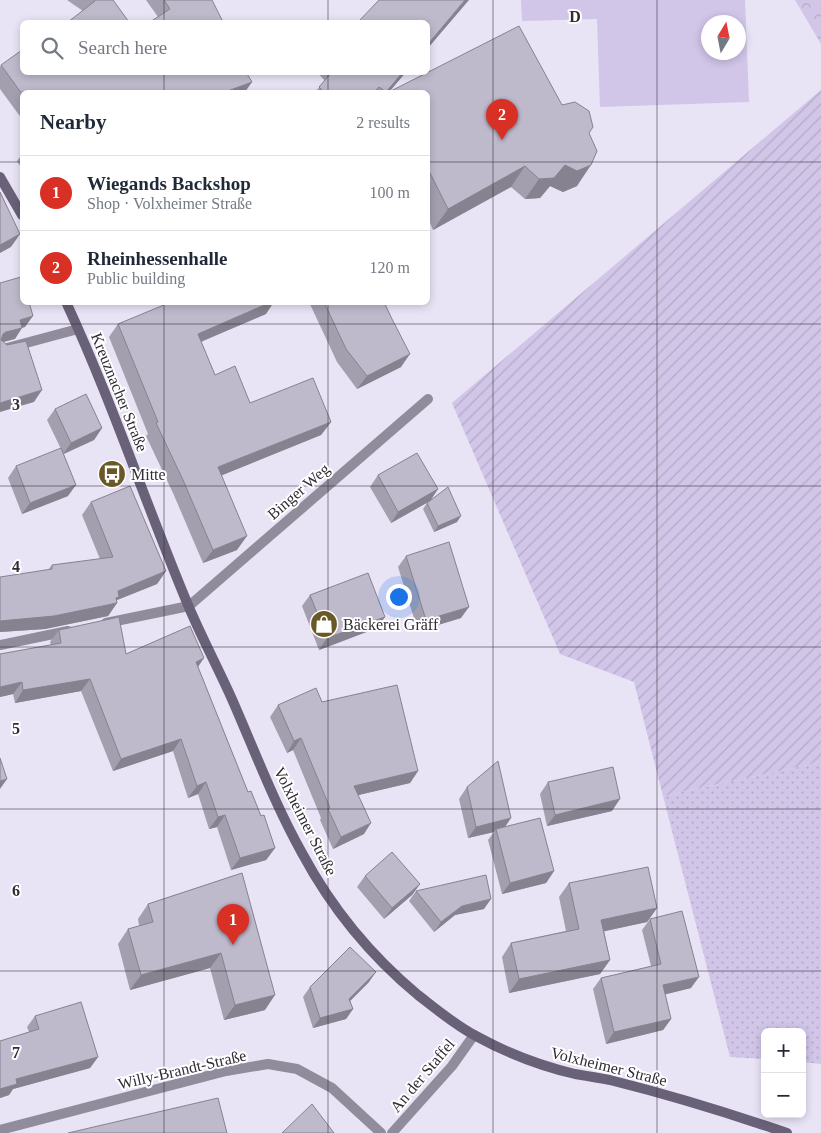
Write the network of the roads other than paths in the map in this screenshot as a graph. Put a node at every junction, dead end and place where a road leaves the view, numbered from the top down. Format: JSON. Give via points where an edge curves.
{"nodes":[{"id":1,"x":0,"y":177,"type":"edge"},
{"id":2,"x":20,"y":212,"type":"edge"},
{"id":3,"x":67,"y":305,"type":"edge"},
{"id":4,"x":78,"y":329,"type":"junction"},
{"id":5,"x":0,"y":350,"type":"edge"},
{"id":6,"x":428,"y":400,"type":"dead end"},
{"id":7,"x":189,"y":606,"type":"junction"},
{"id":8,"x":98,"y":625,"type":"edge"},
{"id":9,"x":78,"y":629,"type":"edge"},
{"id":10,"x":0,"y":645,"type":"edge"},
{"id":11,"x":474,"y":1035,"type":"junction"},
{"id":12,"x":0,"y":1130,"type":"edge"},
{"id":13,"x":784,"y":1132,"type":"edge"},
{"id":14,"x":381,"y":1133,"type":"edge"},
{"id":15,"x":392,"y":1133,"type":"edge"}],
"edges":[{"from":1,"to":2,"type":"main road"},
{"from":3,"to":4,"type":"main road","name":"Kreuznacher Straße"},
{"from":4,"to":5,"type":"street"},
{"from":4,"to":7,"type":"main road","name":"Kreuznacher Straße"},
{"from":6,"to":7,"type":"street","name":"Binger Weg"},
{"from":7,"to":8,"type":"street"},
{"from":7,"to":11,"type":"main road","name":"Volxheimer Straße","via":[[284,818],[320,884],[342,916],[388,968],[436,1009]]},
{"from":9,"to":10,"type":"street"},
{"from":11,"to":13,"type":"main road","name":"Volxheimer Straße","via":[[547,1066],[609,1080]]},
{"from":11,"to":15,"type":"street","name":"An der Staffel","via":[[452,1066]]},
{"from":12,"to":14,"type":"street","name":"Willy-Brandt-Straße","via":[[226,1071],[268,1064],[297,1068],[332,1088]]}]}
